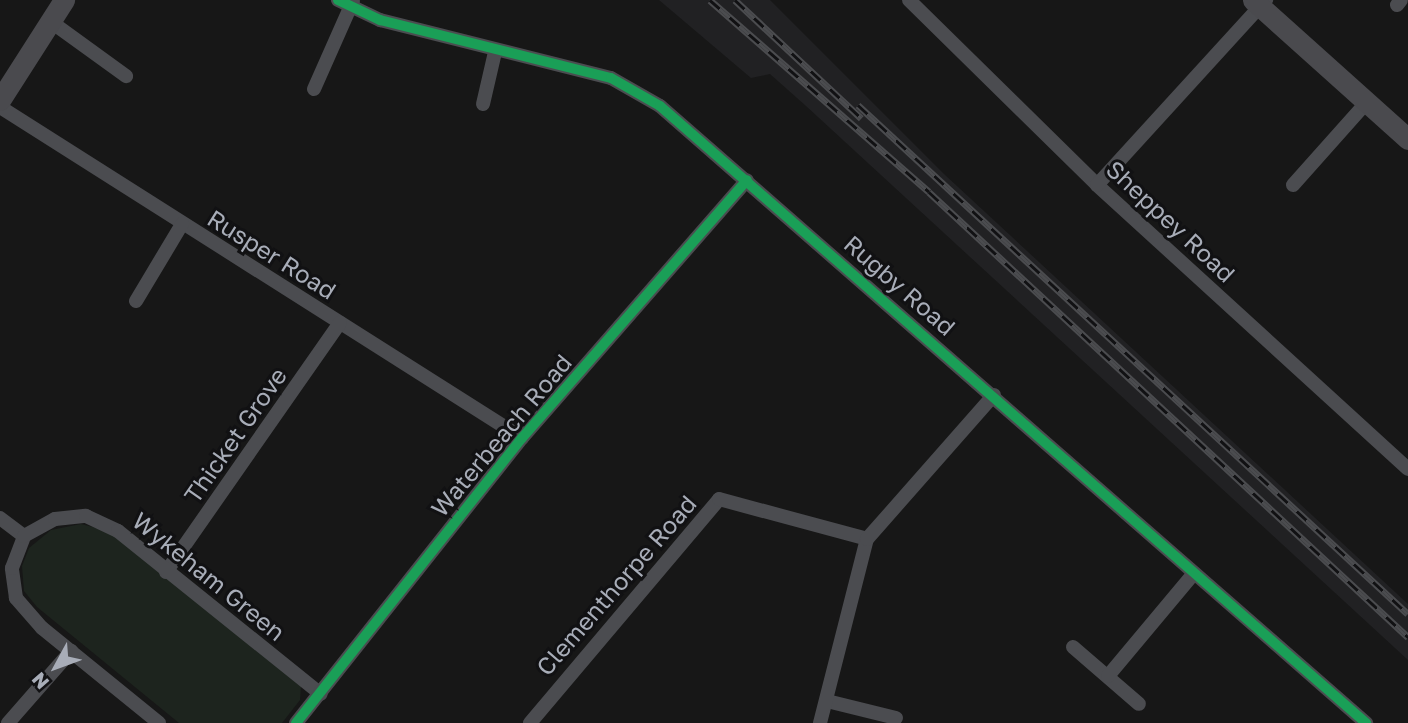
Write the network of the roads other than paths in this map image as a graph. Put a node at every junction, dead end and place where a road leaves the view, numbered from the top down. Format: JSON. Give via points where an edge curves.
{"nodes":[{"id":1,"x":64,"y":0,"type":"edge"},
{"id":2,"x":909,"y":0,"type":"edge"},
{"id":3,"x":1260,"y":2,"type":"edge"},
{"id":4,"x":347,"y":3,"type":"edge"},
{"id":5,"x":50,"y":20,"type":"junction"},
{"id":6,"x":495,"y":51,"type":"junction"},
{"id":7,"x":126,"y":76,"type":"dead end"},
{"id":8,"x":314,"y":89,"type":"dead end"},
{"id":9,"x":0,"y":100,"type":"edge"},
{"id":10,"x":1366,"y":103,"type":"junction"},
{"id":11,"x":483,"y":104,"type":"dead end"},
{"id":12,"x":0,"y":107,"type":"edge"},
{"id":13,"x":1408,"y":139,"type":"edge"},
{"id":14,"x":747,"y":180,"type":"junction"},
{"id":15,"x":1097,"y":185,"type":"junction"},
{"id":16,"x":1293,"y":185,"type":"dead end"},
{"id":17,"x":182,"y":225,"type":"junction"},
{"id":18,"x":136,"y":301,"type":"dead end"},
{"id":19,"x":340,"y":323,"type":"junction"},
{"id":20,"x":994,"y":395,"type":"junction"},
{"id":21,"x":522,"y":438,"type":"junction"},
{"id":22,"x":1408,"y":470,"type":"edge"},
{"id":23,"x":0,"y":517,"type":"edge"},
{"id":24,"x":24,"y":536,"type":"junction"},
{"id":25,"x":867,"y":540,"type":"junction"},
{"id":26,"x":166,"y":572,"type":"junction"},
{"id":27,"x":1194,"y":573,"type":"junction"},
{"id":28,"x":1073,"y":647,"type":"dead end"},
{"id":29,"x":71,"y":651,"type":"junction"},
{"id":30,"x":1108,"y":676,"type":"junction"},
{"id":31,"x":321,"y":694,"type":"junction"},
{"id":32,"x":827,"y":701,"type":"junction"},
{"id":33,"x":1139,"y":704,"type":"dead end"},
{"id":34,"x":896,"y":719,"type":"dead end"},
{"id":35,"x":8,"y":723,"type":"edge"},
{"id":36,"x":159,"y":723,"type":"edge"},
{"id":37,"x":296,"y":723,"type":"edge"},
{"id":38,"x":530,"y":723,"type":"edge"},
{"id":39,"x":820,"y":723,"type":"edge"},
{"id":40,"x":1366,"y":723,"type":"edge"}],
"edges":[{"from":1,"to":5,"type":"street"},
{"from":2,"to":15,"type":"street","name":"Sheppey Road"},
{"from":3,"to":10,"type":"street"},
{"from":3,"to":15,"type":"street"},
{"from":4,"to":6,"type":"street","name":"Rugby Road"},
{"from":4,"to":8,"type":"street"},
{"from":5,"to":7,"type":"street"},
{"from":5,"to":9,"type":"street"},
{"from":6,"to":11,"type":"street"},
{"from":6,"to":14,"type":"street","name":"Rugby Road","via":[[611,78],[660,106]]},
{"from":10,"to":13,"type":"street"},
{"from":10,"to":16,"type":"street"},
{"from":12,"to":17,"type":"street","name":"Rusper Road"},
{"from":14,"to":20,"type":"street","name":"Rugby Road"},
{"from":14,"to":21,"type":"street","name":"Waterbeach Road"},
{"from":15,"to":22,"type":"street","name":"Sheppey Road"},
{"from":17,"to":18,"type":"street"},
{"from":17,"to":19,"type":"street","name":"Rusper Road"},
{"from":19,"to":21,"type":"street","name":"Rusper Road"},
{"from":19,"to":26,"type":"street","name":"Thicket Grove"},
{"from":20,"to":25,"type":"street"},
{"from":20,"to":27,"type":"street","name":"Rugby Road"},
{"from":21,"to":31,"type":"street","name":"Waterbeach Road"},
{"from":23,"to":24,"type":"street"},
{"from":24,"to":26,"type":"street","name":"Wykeham Green","via":[[55,519],[86,516],[118,531]]},
{"from":24,"to":29,"type":"street","via":[[12,568],[16,598]]},
{"from":25,"to":32,"type":"street"},
{"from":25,"to":38,"type":"street","name":"Clementhorpe Road","via":[[719,499]]},
{"from":26,"to":31,"type":"street","name":"Wykeham Green"},
{"from":27,"to":30,"type":"street"},
{"from":27,"to":40,"type":"street","name":"Rugby Road"},
{"from":28,"to":30,"type":"street"},
{"from":29,"to":35,"type":"street"},
{"from":29,"to":36,"type":"street"},
{"from":30,"to":33,"type":"street"},
{"from":31,"to":37,"type":"street","name":"Waterbeach Road"},
{"from":32,"to":34,"type":"street"},
{"from":32,"to":39,"type":"street"}]}
